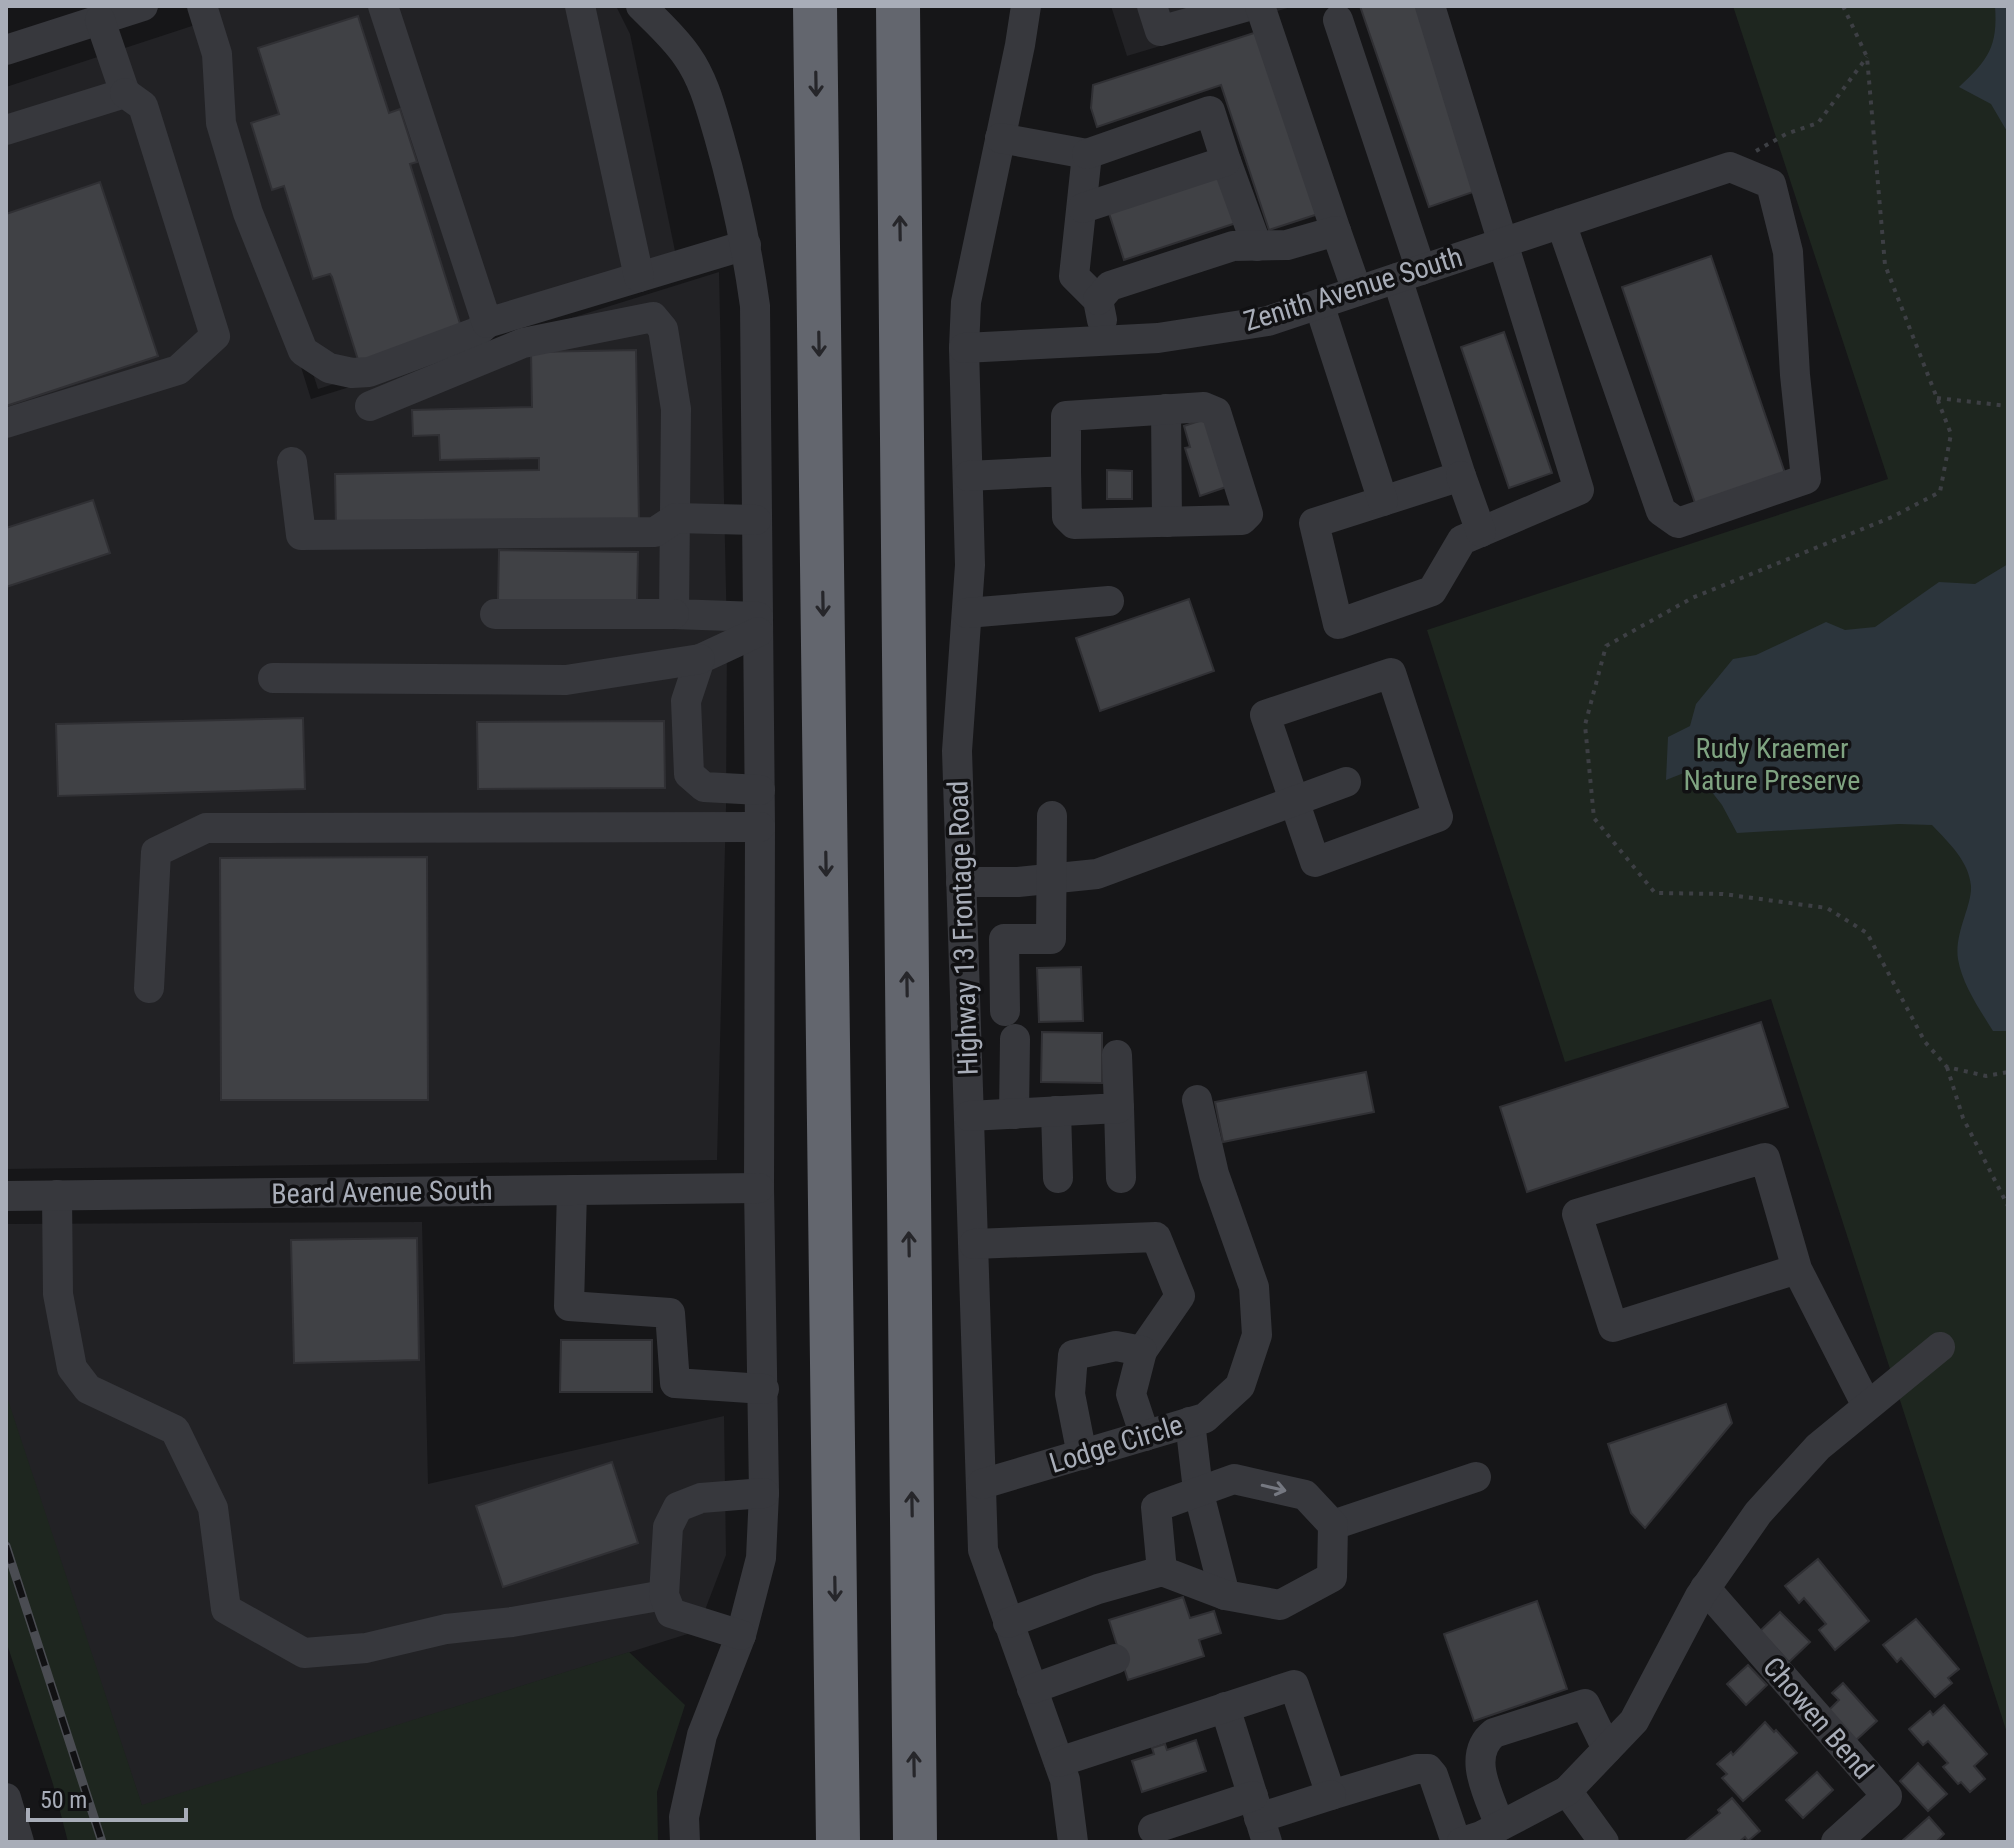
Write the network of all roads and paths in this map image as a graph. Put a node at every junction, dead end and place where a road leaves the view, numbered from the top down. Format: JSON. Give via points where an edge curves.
{"nodes":[{"id":1,"x":143,"y":6,"type":"edge"},
{"id":2,"x":202,"y":6,"type":"edge"},
{"id":3,"x":383,"y":6,"type":"edge"},
{"id":4,"x":580,"y":6,"type":"edge"},
{"id":5,"x":641,"y":6,"type":"edge"},
{"id":6,"x":815,"y":6,"type":"edge"},
{"id":7,"x":898,"y":6,"type":"edge"},
{"id":8,"x":1026,"y":6,"type":"edge"},
{"id":9,"x":1248,"y":6,"type":"edge"},
{"id":10,"x":1260,"y":6,"type":"edge"},
{"id":11,"x":1430,"y":6,"type":"edge"},
{"id":12,"x":1843,"y":6,"type":"edge"},
{"id":13,"x":1156,"y":19,"type":"edge"},
{"id":14,"x":100,"y":20,"type":"junction"},
{"id":15,"x":1338,"y":20,"type":"dead end"},
{"id":16,"x":6,"y":50,"type":"edge"},
{"id":17,"x":1867,"y":57,"type":"junction"},
{"id":18,"x":125,"y":93,"type":"junction"},
{"id":19,"x":6,"y":130,"type":"edge"},
{"id":20,"x":1000,"y":138,"type":"junction"},
{"id":21,"x":1087,"y":154,"type":"junction"},
{"id":22,"x":1226,"y":161,"type":"junction"},
{"id":23,"x":1730,"y":167,"type":"junction"},
{"id":24,"x":1083,"y":208,"type":"junction"},
{"id":25,"x":1561,"y":223,"type":"junction"},
{"id":26,"x":1336,"y":231,"type":"junction"},
{"id":27,"x":1503,"y":243,"type":"junction"},
{"id":28,"x":746,"y":245,"type":"junction"},
{"id":29,"x":1257,"y":246,"type":"junction"},
{"id":30,"x":1409,"y":274,"type":"junction"},
{"id":31,"x":639,"y":277,"type":"junction"},
{"id":32,"x":1357,"y":291,"type":"junction"},
{"id":33,"x":1098,"y":300,"type":"junction"},
{"id":34,"x":1319,"y":304,"type":"junction"},
{"id":35,"x":487,"y":323,"type":"junction"},
{"id":36,"x":1105,"y":341,"type":"junction"},
{"id":37,"x":964,"y":348,"type":"junction"},
{"id":38,"x":1937,"y":398,"type":"junction"},
{"id":39,"x":370,"y":406,"type":"dead end"},
{"id":40,"x":2008,"y":406,"type":"edge"},
{"id":41,"x":1166,"y":409,"type":"junction"},
{"id":42,"x":6,"y":423,"type":"edge"},
{"id":43,"x":292,"y":462,"type":"dead end"},
{"id":44,"x":1066,"y":471,"type":"junction"},
{"id":45,"x":968,"y":476,"type":"junction"},
{"id":46,"x":1461,"y":476,"type":"junction"},
{"id":47,"x":1383,"y":501,"type":"junction"},
{"id":48,"x":676,"y":518,"type":"junction"},
{"id":49,"x":756,"y":520,"type":"junction"},
{"id":50,"x":1167,"y":522,"type":"junction"},
{"id":51,"x":1481,"y":532,"type":"junction"},
{"id":52,"x":1109,"y":601,"type":"dead end"},
{"id":53,"x":967,"y":613,"type":"junction"},
{"id":54,"x":495,"y":614,"type":"dead end"},
{"id":55,"x":674,"y":614,"type":"junction"},
{"id":56,"x":758,"y":625,"type":"junction"},
{"id":57,"x":700,"y":659,"type":"junction"},
{"id":58,"x":273,"y":678,"type":"dead end"},
{"id":59,"x":1346,"y":782,"type":"dead end"},
{"id":60,"x":760,"y":790,"type":"junction"},
{"id":61,"x":1294,"y":801,"type":"junction"},
{"id":62,"x":1052,"y":816,"type":"dead end"},
{"id":63,"x":760,"y":827,"type":"junction"},
{"id":64,"x":1051,"y":879,"type":"junction"},
{"id":65,"x":961,"y":882,"type":"junction"},
{"id":66,"x":149,"y":988,"type":"dead end"},
{"id":67,"x":1117,"y":1055,"type":"dead end"},
{"id":68,"x":1947,"y":1067,"type":"junction"},
{"id":69,"x":2008,"y":1072,"type":"edge"},
{"id":70,"x":1197,"y":1100,"type":"dead end"},
{"id":71,"x":1119,"y":1108,"type":"junction"},
{"id":72,"x":1056,"y":1111,"type":"junction"},
{"id":73,"x":1014,"y":1114,"type":"junction"},
{"id":74,"x":969,"y":1116,"type":"junction"},
{"id":75,"x":1058,"y":1178,"type":"dead end"},
{"id":76,"x":1121,"y":1178,"type":"dead end"},
{"id":77,"x":759,"y":1188,"type":"junction"},
{"id":78,"x":572,"y":1190,"type":"junction"},
{"id":79,"x":57,"y":1195,"type":"junction"},
{"id":80,"x":6,"y":1196,"type":"edge"},
{"id":81,"x":2008,"y":1206,"type":"edge"},
{"id":82,"x":974,"y":1244,"type":"junction"},
{"id":83,"x":1797,"y":1269,"type":"junction"},
{"id":84,"x":1940,"y":1347,"type":"dead end"},
{"id":85,"x":1142,"y":1351,"type":"junction"},
{"id":86,"x":764,"y":1389,"type":"junction"},
{"id":87,"x":1867,"y":1406,"type":"junction"},
{"id":88,"x":1190,"y":1422,"type":"junction"},
{"id":89,"x":1145,"y":1436,"type":"junction"},
{"id":90,"x":1082,"y":1455,"type":"junction"},
{"id":91,"x":1476,"y":1477,"type":"dead end"},
{"id":92,"x":982,"y":1484,"type":"junction"},
{"id":93,"x":764,"y":1493,"type":"junction"},
{"id":94,"x":1201,"y":1500,"type":"junction"},
{"id":95,"x":1333,"y":1525,"type":"junction"},
{"id":96,"x":1162,"y":1571,"type":"junction"},
{"id":97,"x":1222,"y":1585,"type":"junction"},
{"id":98,"x":1705,"y":1588,"type":"junction"},
{"id":99,"x":664,"y":1595,"type":"junction"},
{"id":100,"x":1008,"y":1623,"type":"junction"},
{"id":101,"x":741,"y":1635,"type":"junction"},
{"id":102,"x":1115,"y":1659,"type":"dead end"},
{"id":103,"x":1032,"y":1689,"type":"junction"},
{"id":104,"x":1225,"y":1707,"type":"junction"},
{"id":105,"x":1607,"y":1749,"type":"junction"},
{"id":106,"x":1059,"y":1762,"type":"junction"},
{"id":107,"x":1567,"y":1791,"type":"junction"},
{"id":108,"x":1331,"y":1795,"type":"junction"},
{"id":109,"x":6,"y":1798,"type":"edge"},
{"id":110,"x":1260,"y":1819,"type":"edge"},
{"id":111,"x":1500,"y":1826,"type":"junction"},
{"id":112,"x":1153,"y":1829,"type":"dead end"},
{"id":113,"x":19,"y":1842,"type":"edge"},
{"id":114,"x":685,"y":1842,"type":"edge"},
{"id":115,"x":838,"y":1842,"type":"edge"},
{"id":116,"x":915,"y":1842,"type":"edge"},
{"id":117,"x":1073,"y":1842,"type":"edge"},
{"id":118,"x":1456,"y":1842,"type":"edge"},
{"id":119,"x":1462,"y":1842,"type":"edge"},
{"id":120,"x":1604,"y":1842,"type":"edge"},
{"id":121,"x":1836,"y":1842,"type":"edge"}],
"edges":[{"from":1,"to":14,"type":"street"},
{"from":2,"to":35,"type":"street","via":[[217,54],[221,123],[248,213],[303,351],[329,368],[369,372],[477,332]]},
{"from":3,"to":35,"type":"street"},
{"from":4,"to":31,"type":"street"},
{"from":5,"to":28,"type":"street","via":[[689,58],[707,96]]},
{"from":6,"to":115,"type":"highway","one_way":true},
{"from":116,"to":7,"type":"highway","one_way":true},
{"from":8,"to":20,"type":"street","name":"Highway 13 Frontage Road"},
{"from":9,"to":13,"type":"street"},
{"from":10,"to":26,"type":"street"},
{"from":11,"to":27,"type":"street"},
{"from":12,"to":17,"type":"path"},
{"from":14,"to":16,"type":"street"},
{"from":14,"to":18,"type":"street"},
{"from":15,"to":30,"type":"street"},
{"from":17,"to":23,"type":"path","via":[[1818,123],[1786,134]]},
{"from":17,"to":38,"type":"path","via":[[1885,265]]},
{"from":18,"to":19,"type":"street"},
{"from":18,"to":42,"type":"street","via":[[143,106],[215,336],[178,370]]},
{"from":20,"to":21,"type":"street"},
{"from":20,"to":37,"type":"street","name":"Highway 13 Frontage Road","via":[[973,261]]},
{"from":21,"to":22,"type":"street","via":[[1210,111]]},
{"from":21,"to":24,"type":"street"},
{"from":22,"to":24,"type":"street"},
{"from":22,"to":29,"type":"street"},
{"from":23,"to":25,"type":"street","name":"Zenith Avenue South"},
{"from":23,"to":25,"type":"street","via":[[1771,184],[1788,252],[1806,479],[1678,523],[1661,511]]},
{"from":24,"to":33,"type":"street","via":[[1074,276]]},
{"from":25,"to":27,"type":"street","name":"Zenith Avenue South"},
{"from":26,"to":29,"type":"street","via":[[1287,245]]},
{"from":26,"to":32,"type":"street"},
{"from":27,"to":30,"type":"street","name":"Zenith Avenue South"},
{"from":27,"to":51,"type":"street","via":[[1579,490]]},
{"from":28,"to":31,"type":"street"},
{"from":28,"to":49,"type":"street","via":[[755,306]]},
{"from":29,"to":33,"type":"street","via":[[1233,246],[1110,286]]},
{"from":30,"to":32,"type":"street","name":"Zenith Avenue South"},
{"from":30,"to":46,"type":"street"},
{"from":31,"to":35,"type":"street"},
{"from":32,"to":34,"type":"street","name":"Zenith Avenue South"},
{"from":33,"to":36,"type":"street"},
{"from":34,"to":36,"type":"street","name":"Zenith Avenue South","via":[[1268,321]]},
{"from":34,"to":47,"type":"street"},
{"from":36,"to":37,"type":"street","name":"Zenith Avenue South"},
{"from":37,"to":45,"type":"street","name":"Highway 13 Frontage Road"},
{"from":38,"to":40,"type":"path"},
{"from":38,"to":68,"type":"path","via":[[1951,434],[1940,492],[1892,517],[1692,598],[1606,646],[1585,725],[1594,818],[1655,893],[1723,894],[1827,908],[1867,933],[1925,1042]]},
{"from":39,"to":48,"type":"street","via":[[523,343],[653,317],[663,329],[676,409]]},
{"from":41,"to":44,"type":"street","via":[[1066,416]]},
{"from":41,"to":50,"type":"street"},
{"from":41,"to":50,"type":"street","via":[[1204,407],[1216,412],[1248,514],[1242,520]]},
{"from":43,"to":48,"type":"street","via":[[301,535],[655,532]]},
{"from":44,"to":45,"type":"street"},
{"from":44,"to":50,"type":"street","via":[[1067,517],[1074,524]]},
{"from":45,"to":53,"type":"street","name":"Highway 13 Frontage Road"},
{"from":46,"to":47,"type":"street"},
{"from":46,"to":51,"type":"street"},
{"from":47,"to":51,"type":"street","via":[[1314,523],[1338,624],[1432,591],[1462,540]]},
{"from":48,"to":49,"type":"street"},
{"from":48,"to":55,"type":"street"},
{"from":49,"to":56,"type":"street"},
{"from":52,"to":53,"type":"street"},
{"from":53,"to":65,"type":"street","name":"Highway 13 Frontage Road","via":[[957,751]]},
{"from":54,"to":55,"type":"street"},
{"from":55,"to":56,"type":"street"},
{"from":56,"to":57,"type":"street"},
{"from":56,"to":60,"type":"street"},
{"from":57,"to":58,"type":"street","via":[[566,680]]},
{"from":57,"to":60,"type":"street","via":[[686,701],[689,774],[704,787]]},
{"from":59,"to":61,"type":"street"},
{"from":60,"to":63,"type":"street"},
{"from":61,"to":61,"type":"street","via":[[1315,862],[1438,817],[1391,673],[1265,715]]},
{"from":61,"to":64,"type":"street","via":[[1097,874]]},
{"from":62,"to":64,"type":"street"},
{"from":63,"to":66,"type":"street","via":[[206,828],[156,852]]},
{"from":63,"to":77,"type":"street"},
{"from":64,"to":65,"type":"street"},
{"from":64,"to":73,"type":"street","via":[[1051,939],[1004,939]]},
{"from":65,"to":74,"type":"street","name":"Highway 13 Frontage Road"},
{"from":67,"to":71,"type":"street"},
{"from":68,"to":69,"type":"path","via":[[1986,1076]]},
{"from":68,"to":81,"type":"path","via":[[1963,1118]]},
{"from":70,"to":88,"type":"street","name":"Lodge Circle","via":[[1214,1174],[1254,1287],[1257,1335],[1240,1386],[1205,1418]]},
{"from":71,"to":72,"type":"street"},
{"from":71,"to":76,"type":"street"},
{"from":72,"to":73,"type":"street"},
{"from":72,"to":75,"type":"street"},
{"from":73,"to":74,"type":"street"},
{"from":74,"to":82,"type":"street","name":"Highway 13 Frontage Road"},
{"from":77,"to":78,"type":"street","name":"Beard Avenue South"},
{"from":77,"to":86,"type":"street"},
{"from":78,"to":79,"type":"street","name":"Beard Avenue South"},
{"from":78,"to":86,"type":"street","via":[[569,1306],[670,1313],[675,1383]]},
{"from":79,"to":80,"type":"street","name":"Beard Avenue South"},
{"from":79,"to":99,"type":"street","via":[[58,1294],[72,1368],[88,1389],[175,1430],[213,1508],[226,1609],[304,1653],[366,1648],[446,1629]]},
{"from":82,"to":85,"type":"street","via":[[1156,1237],[1180,1296]]},
{"from":82,"to":92,"type":"street","name":"Highway 13 Frontage Road"},
{"from":83,"to":83,"type":"street","via":[[1613,1327],[1577,1214],[1765,1158]]},
{"from":83,"to":87,"type":"street"},
{"from":84,"to":87,"type":"street"},
{"from":85,"to":89,"type":"street","via":[[1131,1394]]},
{"from":85,"to":90,"type":"street","via":[[1116,1346],[1073,1355],[1070,1394]]},
{"from":86,"to":93,"type":"street"},
{"from":87,"to":98,"type":"street","via":[[1818,1447],[1758,1513]]},
{"from":88,"to":89,"type":"street","name":"Lodge Circle"},
{"from":88,"to":94,"type":"street"},
{"from":89,"to":90,"type":"street","name":"Lodge Circle"},
{"from":90,"to":92,"type":"street","name":"Lodge Circle"},
{"from":91,"to":95,"type":"street"},
{"from":92,"to":100,"type":"street","name":"Highway 13 Frontage Road","via":[[983,1550]]},
{"from":93,"to":99,"type":"street","via":[[701,1498],[678,1507],[668,1527]]},
{"from":93,"to":101,"type":"street","via":[[761,1558]]},
{"from":94,"to":95,"type":"street","one_way":true,"via":[[1234,1479],[1305,1495]]},
{"from":94,"to":96,"type":"street","via":[[1156,1507]]},
{"from":94,"to":97,"type":"street"},
{"from":95,"to":97,"type":"street","via":[[1332,1577],[1280,1605]]},
{"from":96,"to":97,"type":"street"},
{"from":96,"to":100,"type":"street"},
{"from":98,"to":105,"type":"street","via":[[1634,1721]]},
{"from":98,"to":121,"type":"street","name":"Chowen Bend","via":[[1887,1796]]},
{"from":99,"to":101,"type":"street","via":[[671,1613]]},
{"from":100,"to":103,"type":"street","name":"Highway 13 Frontage Road"},
{"from":101,"to":114,"type":"street","via":[[702,1735],[684,1817]]},
{"from":102,"to":103,"type":"street"},
{"from":103,"to":106,"type":"street","name":"Highway 13 Frontage Road"},
{"from":104,"to":106,"type":"street"},
{"from":104,"to":108,"type":"street","via":[[1294,1685]]},
{"from":104,"to":110,"type":"street"},
{"from":105,"to":107,"type":"street"},
{"from":105,"to":111,"type":"street","via":[[1585,1704],[1494,1733],[1480,1750],[1481,1771]]},
{"from":106,"to":117,"type":"street","name":"Highway 13 Frontage Road"},
{"from":107,"to":111,"type":"street"},
{"from":107,"to":120,"type":"street"},
{"from":108,"to":110,"type":"street"},
{"from":108,"to":118,"type":"street","via":[[1428,1769]]},
{"from":109,"to":113,"type":"street"},
{"from":110,"to":112,"type":"street"},
{"from":111,"to":119,"type":"street"}]}
